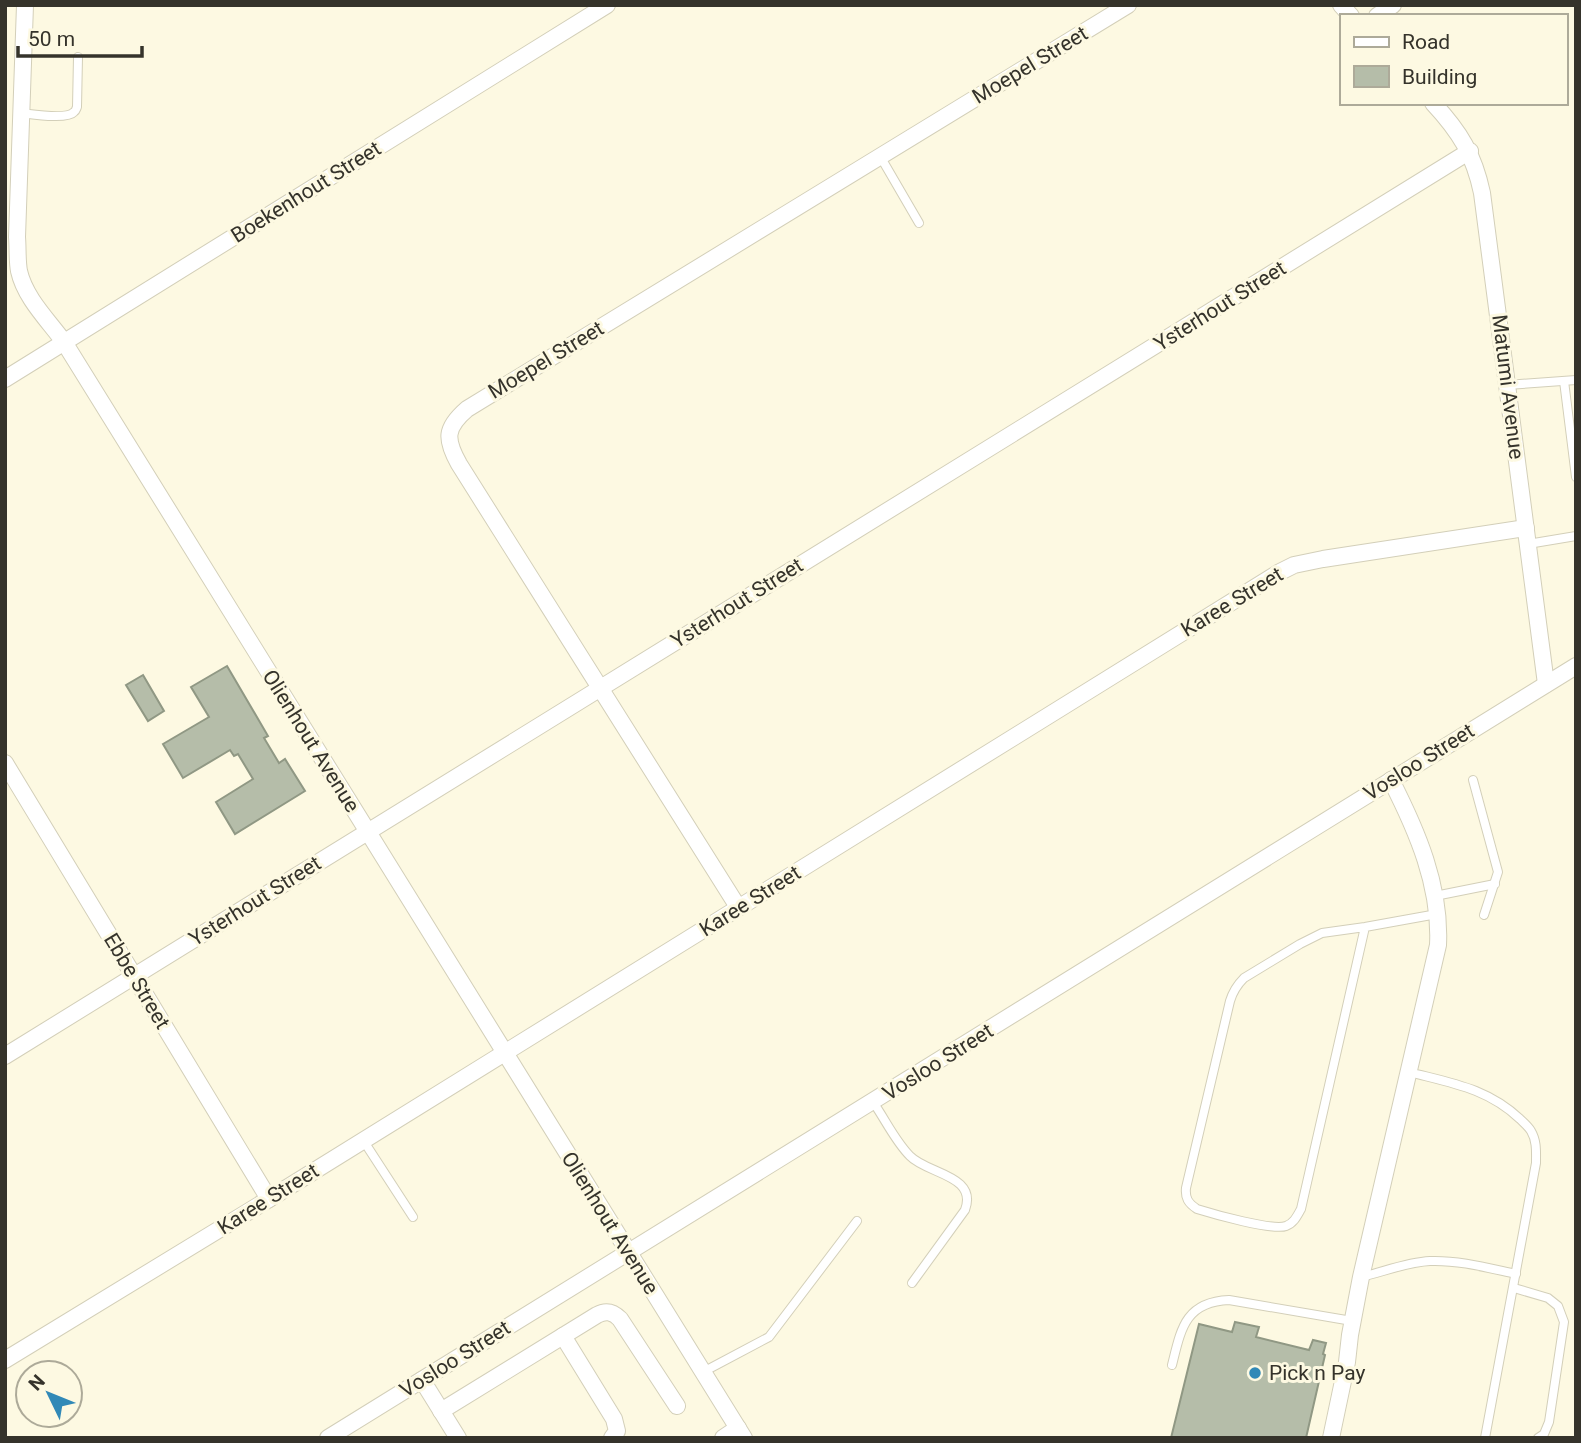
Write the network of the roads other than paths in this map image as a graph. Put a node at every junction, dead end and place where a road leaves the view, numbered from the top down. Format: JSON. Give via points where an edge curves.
{"nodes":[{"id":1,"x":25,"y":5,"type":"edge"},
{"id":2,"x":607,"y":5,"type":"edge"},
{"id":3,"x":1128,"y":5,"type":"edge"},
{"id":4,"x":78,"y":57,"type":"dead end"},
{"id":5,"x":1435,"y":105,"type":"edge"},
{"id":6,"x":21,"y":113,"type":"junction"},
{"id":7,"x":1470,"y":152,"type":"junction"},
{"id":8,"x":880,"y":156,"type":"junction"},
{"id":9,"x":919,"y":223,"type":"dead end"},
{"id":10,"x":64,"y":342,"type":"junction"},
{"id":11,"x":5,"y":379,"type":"edge"},
{"id":12,"x":1576,"y":380,"type":"edge"},
{"id":13,"x":1564,"y":381,"type":"junction"},
{"id":14,"x":1507,"y":385,"type":"junction"},
{"id":15,"x":1576,"y":477,"type":"edge"},
{"id":16,"x":1527,"y":536,"type":"junction"},
{"id":17,"x":1576,"y":536,"type":"edge"},
{"id":18,"x":1576,"y":666,"type":"edge"},
{"id":19,"x":1546,"y":684,"type":"junction"},
{"id":20,"x":600,"y":688,"type":"junction"},
{"id":21,"x":5,"y":763,"type":"edge"},
{"id":22,"x":1473,"y":779,"type":"dead end"},
{"id":23,"x":1391,"y":780,"type":"junction"},
{"id":24,"x":368,"y":832,"type":"junction"},
{"id":25,"x":1495,"y":884,"type":"junction"},
{"id":26,"x":1435,"y":896,"type":"junction"},
{"id":27,"x":738,"y":907,"type":"junction"},
{"id":28,"x":1437,"y":914,"type":"junction"},
{"id":29,"x":1483,"y":915,"type":"dead end"},
{"id":30,"x":1365,"y":927,"type":"junction"},
{"id":31,"x":134,"y":975,"type":"junction"},
{"id":32,"x":504,"y":1052,"type":"junction"},
{"id":33,"x":5,"y":1056,"type":"edge"},
{"id":34,"x":1409,"y":1072,"type":"junction"},
{"id":35,"x":873,"y":1102,"type":"junction"},
{"id":36,"x":363,"y":1140,"type":"junction"},
{"id":37,"x":270,"y":1199,"type":"junction"},
{"id":38,"x":413,"y":1217,"type":"dead end"},
{"id":39,"x":857,"y":1222,"type":"dead end"},
{"id":40,"x":628,"y":1252,"type":"junction"},
{"id":41,"x":1516,"y":1274,"type":"junction"},
{"id":42,"x":1361,"y":1277,"type":"junction"},
{"id":43,"x":912,"y":1283,"type":"dead end"},
{"id":44,"x":1514,"y":1288,"type":"junction"},
{"id":45,"x":1352,"y":1321,"type":"junction"},
{"id":46,"x":563,"y":1336,"type":"junction"},
{"id":47,"x":5,"y":1360,"type":"edge"},
{"id":48,"x":1172,"y":1365,"type":"dead end"},
{"id":49,"x":703,"y":1372,"type":"junction"},
{"id":50,"x":422,"y":1380,"type":"junction"},
{"id":51,"x":677,"y":1406,"type":"dead end"},
{"id":52,"x":442,"y":1411,"type":"junction"},
{"id":53,"x":741,"y":1433,"type":"edge"},
{"id":54,"x":328,"y":1438,"type":"edge"},
{"id":55,"x":458,"y":1438,"type":"edge"},
{"id":56,"x":612,"y":1438,"type":"edge"},
{"id":57,"x":723,"y":1438,"type":"edge"},
{"id":58,"x":1331,"y":1438,"type":"edge"},
{"id":59,"x":1485,"y":1438,"type":"edge"},
{"id":60,"x":1538,"y":1438,"type":"edge"}],
"edges":[{"from":1,"to":6,"type":"street","name":"Olienhout Avenue"},
{"from":2,"to":10,"type":"street","name":"Boekenhout Street"},
{"from":3,"to":8,"type":"street","name":"Moepel Street"},
{"from":4,"to":6,"type":"lane","via":[[75,112],[61,116]]},
{"from":5,"to":7,"type":"street","name":"Matumi Avenue"},
{"from":6,"to":10,"type":"street","name":"Olienhout Avenue","via":[[19,270],[34,302]]},
{"from":7,"to":14,"type":"street","name":"Matumi Avenue","via":[[1482,193]]},
{"from":7,"to":20,"type":"street","name":"Ysterhout Street"},
{"from":8,"to":9,"type":"lane"},
{"from":8,"to":20,"type":"street","name":"Moepel Street","via":[[467,409],[450,426],[451,449],[459,464]]},
{"from":10,"to":11,"type":"street","name":"Boekenhout Street"},
{"from":10,"to":24,"type":"street","name":"Olienhout Avenue"},
{"from":12,"to":13,"type":"lane"},
{"from":13,"to":14,"type":"lane"},
{"from":13,"to":15,"type":"lane"},
{"from":14,"to":16,"type":"street","name":"Matumi Avenue"},
{"from":16,"to":17,"type":"lane"},
{"from":16,"to":19,"type":"street","name":"Matumi Avenue"},
{"from":16,"to":27,"type":"street","name":"Karee Street","via":[[1294,565]]},
{"from":18,"to":19,"type":"street","name":"Vosloo Street"},
{"from":19,"to":23,"type":"street","name":"Vosloo Street"},
{"from":20,"to":24,"type":"street","name":"Ysterhout Street"},
{"from":20,"to":27,"type":"street","name":"Moepel Street"},
{"from":21,"to":31,"type":"street","name":"Ebbe Street"},
{"from":22,"to":25,"type":"lane","via":[[1498,872]]},
{"from":23,"to":26,"type":"street","via":[[1410,818]]},
{"from":23,"to":35,"type":"street","name":"Vosloo Street"},
{"from":24,"to":31,"type":"street","name":"Ysterhout Street"},
{"from":24,"to":32,"type":"street","name":"Olienhout Avenue"},
{"from":25,"to":26,"type":"lane"},
{"from":25,"to":29,"type":"lane"},
{"from":26,"to":28,"type":"street"},
{"from":27,"to":32,"type":"street","name":"Karee Street"},
{"from":28,"to":30,"type":"lane"},
{"from":28,"to":34,"type":"street","via":[[1437,954]]},
{"from":30,"to":30,"type":"lane","via":[[1314,936],[1244,978],[1232,992],[1186,1188],[1187,1200],[1197,1209],[1274,1227],[1289,1225],[1298,1215]]},
{"from":31,"to":33,"type":"street","name":"Ysterhout Street"},
{"from":31,"to":37,"type":"street","name":"Ebbe Street"},
{"from":32,"to":36,"type":"street","name":"Karee Street"},
{"from":32,"to":40,"type":"street","name":"Olienhout Avenue"},
{"from":34,"to":41,"type":"lane","via":[[1489,1096],[1530,1129],[1536,1163]]},
{"from":34,"to":42,"type":"street"},
{"from":35,"to":40,"type":"street","name":"Vosloo Street"},
{"from":35,"to":43,"type":"lane","via":[[916,1163],[948,1175],[968,1196],[965,1210]]},
{"from":36,"to":37,"type":"street","name":"Karee Street"},
{"from":36,"to":38,"type":"lane"},
{"from":37,"to":47,"type":"street","name":"Karee Street"},
{"from":39,"to":49,"type":"lane","via":[[769,1337]]},
{"from":40,"to":49,"type":"street","name":"Olienhout Avenue"},
{"from":40,"to":50,"type":"street","name":"Vosloo Street"},
{"from":41,"to":42,"type":"lane","via":[[1432,1261]]},
{"from":41,"to":44,"type":"lane"},
{"from":42,"to":45,"type":"street"},
{"from":44,"to":59,"type":"lane"},
{"from":44,"to":60,"type":"lane","via":[[1548,1298],[1558,1306],[1564,1322],[1549,1422]]},
{"from":45,"to":48,"type":"lane","via":[[1228,1300],[1209,1303],[1189,1316],[1181,1328]]},
{"from":45,"to":58,"type":"street"},
{"from":46,"to":51,"type":"street","via":[[602,1312],[615,1314]]},
{"from":46,"to":52,"type":"street"},
{"from":46,"to":56,"type":"street","via":[[614,1419],[617,1432]]},
{"from":49,"to":53,"type":"street","name":"Olienhout Avenue"},
{"from":50,"to":52,"type":"street"},
{"from":50,"to":54,"type":"street","name":"Vosloo Street"},
{"from":52,"to":55,"type":"street"},
{"from":53,"to":57,"type":"street"}]}
